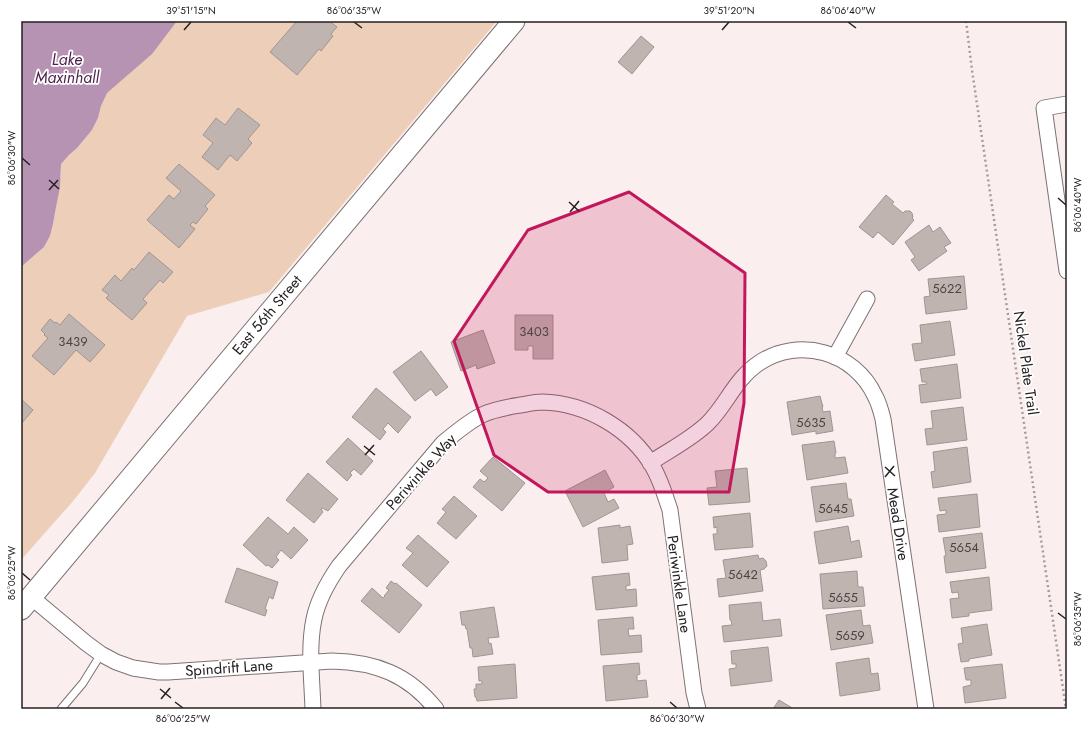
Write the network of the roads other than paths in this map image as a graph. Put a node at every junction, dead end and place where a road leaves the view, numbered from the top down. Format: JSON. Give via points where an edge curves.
{"nodes":[{"id":1,"x":514,"y":21,"type":"edge"},
{"id":2,"x":1067,"y":104,"type":"edge"},
{"id":3,"x":1067,"y":271,"type":"edge"},
{"id":4,"x":868,"y":299,"type":"dead end"},
{"id":5,"x":835,"y":357,"type":"junction"},
{"id":6,"x":650,"y":462,"type":"junction"},
{"id":7,"x":26,"y":603,"type":"edge"},
{"id":8,"x":101,"y":654,"type":"junction"},
{"id":9,"x":311,"y":662,"type":"junction"},
{"id":10,"x":62,"y":709,"type":"edge"},
{"id":11,"x":313,"y":709,"type":"edge"},
{"id":12,"x":436,"y":709,"type":"edge"},
{"id":13,"x":698,"y":709,"type":"edge"},
{"id":14,"x":926,"y":709,"type":"edge"}],
"edges":[{"from":1,"to":7,"type":"street","name":"East 56th Street"},
{"from":2,"to":3,"type":"street","via":[[1044,108]]},
{"from":4,"to":5,"type":"street"},
{"from":5,"to":6,"type":"street","name":"Mead Drive","via":[[804,350],[772,355],[745,374],[708,424]]},
{"from":5,"to":14,"type":"street","name":"Mead Drive","via":[[850,365],[862,376],[876,396],[880,411]]},
{"from":6,"to":9,"type":"street","name":"Periwinkle Way","via":[[617,428],[572,407],[539,402],[483,414],[443,443],[329,580],[314,619]]},
{"from":6,"to":13,"type":"street","name":"Periwinkle Lane","via":[[670,510]]},
{"from":7,"to":8,"type":"street","name":"Spindrift Lane"},
{"from":8,"to":9,"type":"street","name":"Spindrift Lane","via":[[128,666],[163,672]]},
{"from":8,"to":10,"type":"lane","via":[[83,683]]},
{"from":9,"to":11,"type":"street","name":"Periwinkle Way"},
{"from":9,"to":12,"type":"street","name":"Spindrift Lane","via":[[357,662],[382,669],[412,685]]}]}
